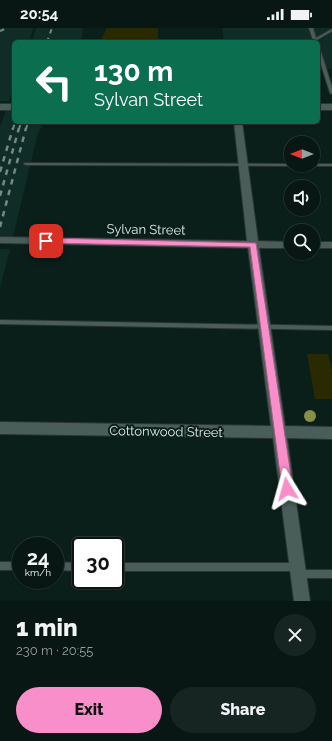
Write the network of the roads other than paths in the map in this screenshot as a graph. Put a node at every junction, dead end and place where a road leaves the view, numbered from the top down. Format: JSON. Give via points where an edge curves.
{"nodes":[{"id":1,"x":311,"y":28,"type":"edge"},
{"id":2,"x":332,"y":30,"type":"edge"},
{"id":3,"x":315,"y":40,"type":"edge"},
{"id":4,"x":317,"y":40,"type":"edge"},
{"id":5,"x":320,"y":55,"type":"edge"},
{"id":6,"x":332,"y":93,"type":"edge"},
{"id":7,"x":0,"y":107,"type":"edge"},
{"id":8,"x":12,"y":107,"type":"edge"},
{"id":9,"x":320,"y":107,"type":"edge"},
{"id":10,"x":332,"y":108,"type":"edge"},
{"id":11,"x":238,"y":124,"type":"edge"},
{"id":12,"x":26,"y":164,"type":"dead end"},
{"id":13,"x":244,"y":165,"type":"junction"},
{"id":14,"x":284,"y":165,"type":"edge"},
{"id":15,"x":320,"y":165,"type":"edge"},
{"id":16,"x":332,"y":165,"type":"edge"},
{"id":17,"x":0,"y":240,"type":"edge"},
{"id":18,"x":254,"y":245,"type":"junction"},
{"id":19,"x":284,"y":245,"type":"edge"},
{"id":20,"x":320,"y":245,"type":"edge"},
{"id":21,"x":332,"y":245,"type":"edge"},
{"id":22,"x":0,"y":322,"type":"edge"},
{"id":23,"x":265,"y":328,"type":"junction"},
{"id":24,"x":332,"y":328,"type":"edge"},
{"id":25,"x":0,"y":428,"type":"edge"},
{"id":26,"x":280,"y":432,"type":"junction"},
{"id":27,"x":332,"y":433,"type":"edge"},
{"id":28,"x":0,"y":566,"type":"edge"},
{"id":29,"x":12,"y":566,"type":"edge"},
{"id":30,"x":124,"y":567,"type":"edge"},
{"id":31,"x":298,"y":571,"type":"junction"},
{"id":32,"x":332,"y":574,"type":"edge"},
{"id":33,"x":302,"y":601,"type":"edge"}],
"edges":[{"from":1,"to":3,"type":"lane"},
{"from":2,"to":4,"type":"lane"},
{"from":5,"to":6,"type":"lane"},
{"from":7,"to":8,"type":"street"},
{"from":9,"to":10,"type":"street"},
{"from":11,"to":13,"type":"street"},
{"from":12,"to":13,"type":"lane"},
{"from":13,"to":14,"type":"lane"},
{"from":13,"to":18,"type":"street"},
{"from":15,"to":16,"type":"lane"},
{"from":17,"to":18,"type":"street","name":"Sylvan Street"},
{"from":18,"to":19,"type":"street","name":"Sylvan Street"},
{"from":18,"to":23,"type":"street"},
{"from":20,"to":21,"type":"street"},
{"from":22,"to":23,"type":"lane"},
{"from":23,"to":24,"type":"lane"},
{"from":23,"to":26,"type":"street"},
{"from":25,"to":26,"type":"street","name":"Cottonwood Street"},
{"from":26,"to":27,"type":"street","name":"Cottonwood Street"},
{"from":26,"to":31,"type":"street"},
{"from":28,"to":29,"type":"lane"},
{"from":30,"to":31,"type":"lane"},
{"from":31,"to":32,"type":"lane"},
{"from":31,"to":33,"type":"street"}]}
